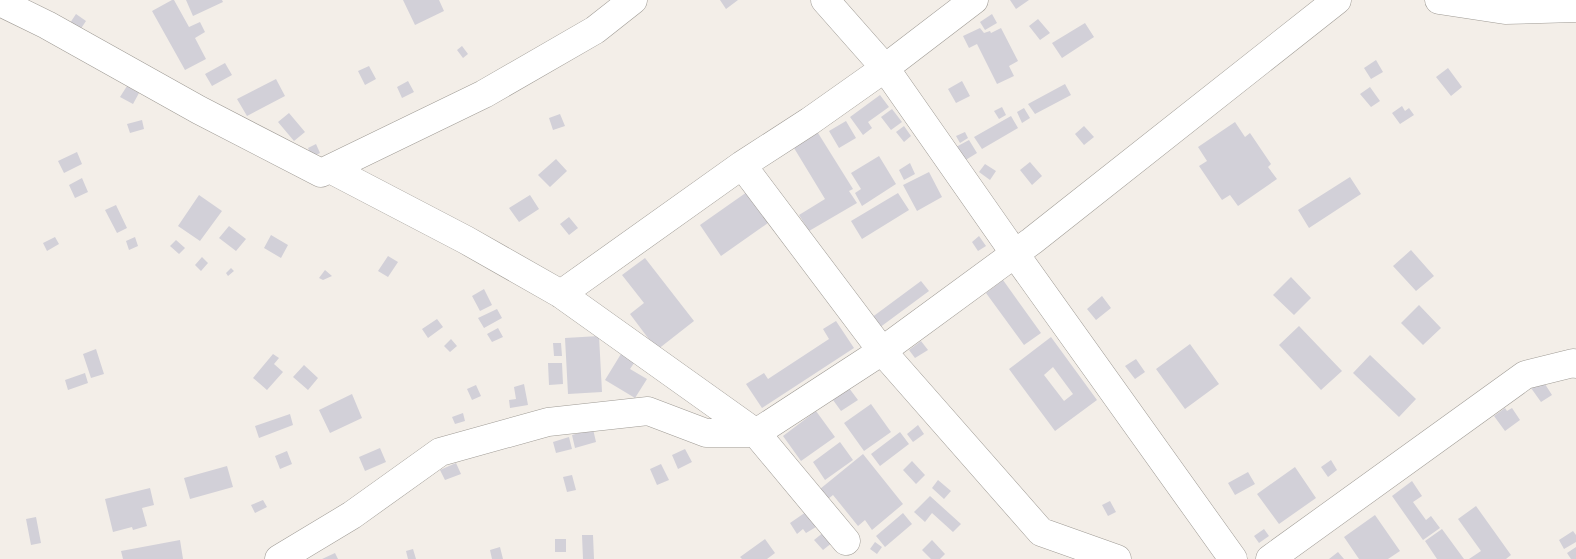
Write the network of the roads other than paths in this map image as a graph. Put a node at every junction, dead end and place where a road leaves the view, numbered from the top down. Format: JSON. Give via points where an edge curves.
{"nodes":[{"id":1,"x":825,"y":0,"type":"edge"},
{"id":2,"x":974,"y":0,"type":"edge"},
{"id":3,"x":1337,"y":0,"type":"edge"},
{"id":4,"x":1439,"y":0,"type":"edge"},
{"id":5,"x":0,"y":2,"type":"edge"},
{"id":6,"x":626,"y":2,"type":"edge"},
{"id":7,"x":1576,"y":8,"type":"edge"},
{"id":8,"x":885,"y":68,"type":"junction"},
{"id":9,"x":742,"y":165,"type":"junction"},
{"id":10,"x":330,"y":169,"type":"junction"},
{"id":11,"x":1015,"y":254,"type":"junction"},
{"id":12,"x":561,"y":294,"type":"junction"},
{"id":13,"x":882,"y":350,"type":"junction"},
{"id":14,"x":1576,"y":364,"type":"edge"},
{"id":15,"x":756,"y":433,"type":"junction"},
{"id":16,"x":846,"y":541,"type":"dead end"},
{"id":17,"x":279,"y":559,"type":"edge"},
{"id":18,"x":1117,"y":559,"type":"edge"},
{"id":19,"x":1233,"y":559,"type":"edge"},
{"id":20,"x":1270,"y":559,"type":"edge"}],
"edges":[{"from":1,"to":8,"type":"street"},
{"from":2,"to":8,"type":"street"},
{"from":3,"to":11,"type":"street"},
{"from":4,"to":7,"type":"street","via":[[1505,10]]},
{"from":5,"to":10,"type":"street","via":[[321,173]]},
{"from":6,"to":10,"type":"street","via":[[595,30],[484,94]]},
{"from":8,"to":9,"type":"street"},
{"from":8,"to":11,"type":"street"},
{"from":9,"to":12,"type":"street"},
{"from":9,"to":13,"type":"street"},
{"from":10,"to":12,"type":"street"},
{"from":11,"to":13,"type":"street"},
{"from":11,"to":19,"type":"street"},
{"from":12,"to":15,"type":"street"},
{"from":13,"to":15,"type":"street"},
{"from":13,"to":18,"type":"street","via":[[1041,532]]},
{"from":14,"to":20,"type":"street","via":[[1525,375]]},
{"from":15,"to":16,"type":"street"},
{"from":15,"to":17,"type":"street","via":[[706,433],[648,411],[548,422],[440,452],[352,515]]}]}
